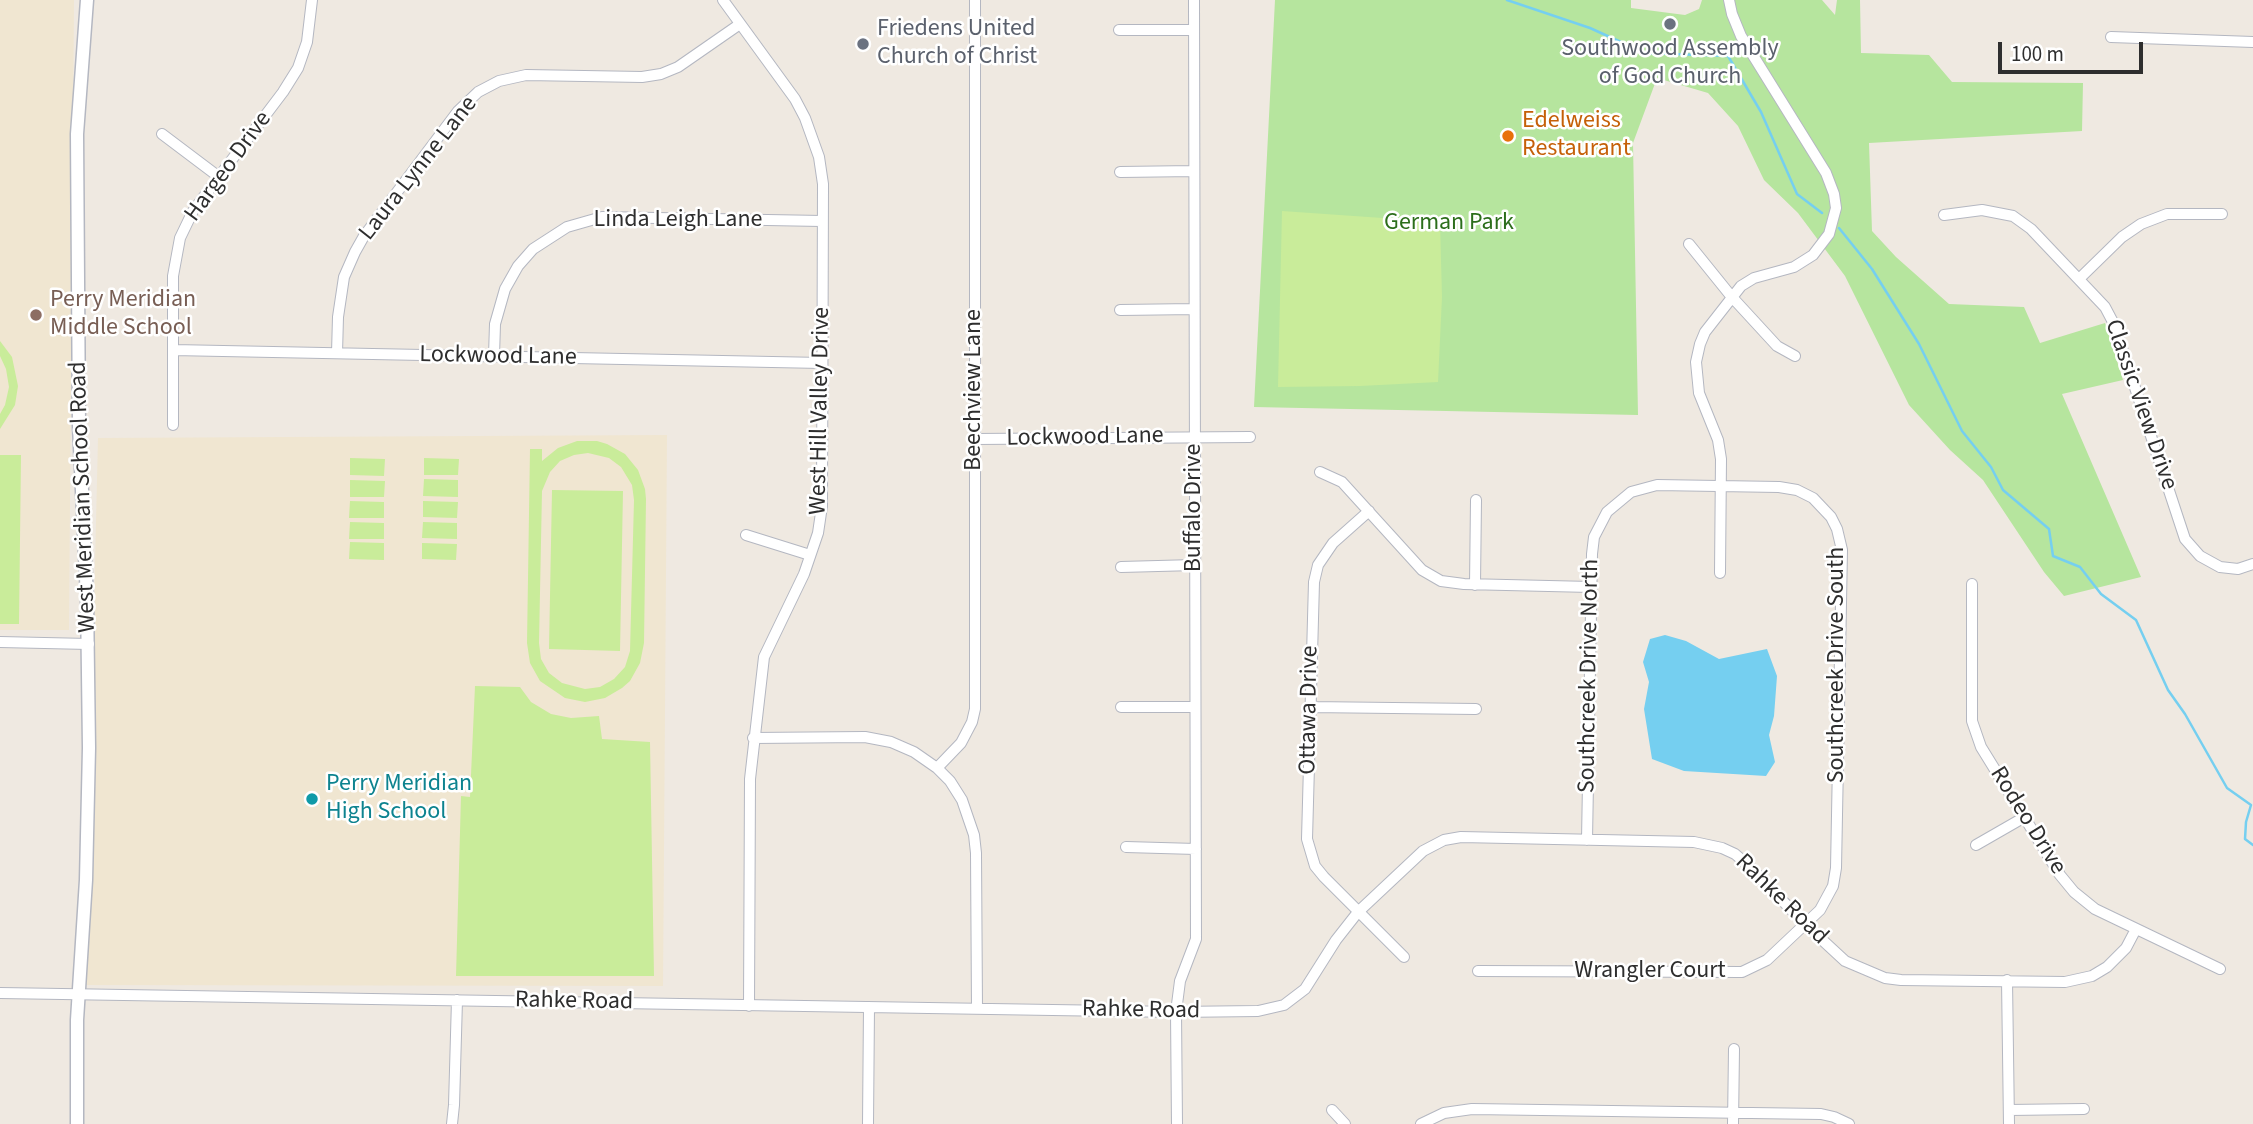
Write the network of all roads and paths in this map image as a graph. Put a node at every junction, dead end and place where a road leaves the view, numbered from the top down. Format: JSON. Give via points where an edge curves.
{"nodes":[{"id":1,"x":87,"y":0,"type":"edge"},
{"id":2,"x":312,"y":0,"type":"edge"},
{"id":3,"x":723,"y":0,"type":"edge"},
{"id":4,"x":975,"y":0,"type":"edge"},
{"id":5,"x":1194,"y":0,"type":"edge"},
{"id":6,"x":1729,"y":0,"type":"edge"},
{"id":7,"x":740,"y":24,"type":"junction"},
{"id":8,"x":1119,"y":30,"type":"dead end"},
{"id":9,"x":1194,"y":30,"type":"junction"},
{"id":10,"x":2111,"y":37,"type":"dead end"},
{"id":11,"x":2253,"y":42,"type":"edge"},
{"id":12,"x":162,"y":134,"type":"dead end"},
{"id":13,"x":1194,"y":171,"type":"junction"},
{"id":14,"x":1119,"y":172,"type":"dead end"},
{"id":15,"x":219,"y":177,"type":"junction"},
{"id":16,"x":2222,"y":214,"type":"dead end"},
{"id":17,"x":1944,"y":215,"type":"dead end"},
{"id":18,"x":822,"y":221,"type":"junction"},
{"id":19,"x":1689,"y":244,"type":"dead end"},
{"id":20,"x":2078,"y":279,"type":"junction"},
{"id":21,"x":1731,"y":296,"type":"junction"},
{"id":22,"x":1194,"y":309,"type":"junction"},
{"id":23,"x":1119,"y":310,"type":"dead end"},
{"id":24,"x":173,"y":350,"type":"junction"},
{"id":25,"x":337,"y":353,"type":"junction"},
{"id":26,"x":494,"y":356,"type":"junction"},
{"id":27,"x":1795,"y":356,"type":"dead end"},
{"id":28,"x":822,"y":363,"type":"junction"},
{"id":29,"x":173,"y":425,"type":"dead end"},
{"id":30,"x":1195,"y":437,"type":"junction"},
{"id":31,"x":1251,"y":437,"type":"dead end"},
{"id":32,"x":975,"y":439,"type":"junction"},
{"id":33,"x":1320,"y":472,"type":"dead end"},
{"id":34,"x":1721,"y":486,"type":"junction"},
{"id":35,"x":1476,"y":500,"type":"dead end"},
{"id":36,"x":1369,"y":511,"type":"junction"},
{"id":37,"x":746,"y":535,"type":"dead end"},
{"id":38,"x":810,"y":555,"type":"junction"},
{"id":39,"x":1195,"y":565,"type":"junction"},
{"id":40,"x":2253,"y":565,"type":"edge"},
{"id":41,"x":1121,"y":567,"type":"dead end"},
{"id":42,"x":1720,"y":573,"type":"dead end"},
{"id":43,"x":1972,"y":583,"type":"dead end"},
{"id":44,"x":1475,"y":584,"type":"junction"},
{"id":45,"x":1591,"y":587,"type":"junction"},
{"id":46,"x":0,"y":642,"type":"edge"},
{"id":47,"x":89,"y":644,"type":"junction"},
{"id":48,"x":1121,"y":707,"type":"dead end"},
{"id":49,"x":1195,"y":707,"type":"junction"},
{"id":50,"x":1310,"y":707,"type":"junction"},
{"id":51,"x":1476,"y":709,"type":"dead end"},
{"id":52,"x":753,"y":738,"type":"junction"},
{"id":53,"x":937,"y":768,"type":"junction"},
{"id":54,"x":2023,"y":818,"type":"junction"},
{"id":55,"x":1587,"y":840,"type":"junction"},
{"id":56,"x":1976,"y":845,"type":"dead end"},
{"id":57,"x":1126,"y":847,"type":"dead end"},
{"id":58,"x":1196,"y":849,"type":"junction"},
{"id":59,"x":1358,"y":912,"type":"junction"},
{"id":60,"x":1805,"y":924,"type":"junction"},
{"id":61,"x":2136,"y":929,"type":"junction"},
{"id":62,"x":1404,"y":957,"type":"dead end"},
{"id":63,"x":2220,"y":969,"type":"dead end"},
{"id":64,"x":1478,"y":971,"type":"dead end"},
{"id":65,"x":2007,"y":980,"type":"junction"},
{"id":66,"x":0,"y":993,"type":"edge"},
{"id":67,"x":78,"y":994,"type":"junction"},
{"id":68,"x":457,"y":1000,"type":"junction"},
{"id":69,"x":749,"y":1006,"type":"junction"},
{"id":70,"x":869,"y":1007,"type":"junction"},
{"id":71,"x":977,"y":1009,"type":"junction"},
{"id":72,"x":1176,"y":1012,"type":"junction"},
{"id":73,"x":1734,"y":1049,"type":"dead end"},
{"id":74,"x":2084,"y":1109,"type":"dead end"},
{"id":75,"x":1332,"y":1110,"type":"dead end"},
{"id":76,"x":2009,"y":1110,"type":"junction"},
{"id":77,"x":1733,"y":1113,"type":"junction"},
{"id":78,"x":77,"y":1124,"type":"edge"},
{"id":79,"x":452,"y":1124,"type":"edge"},
{"id":80,"x":868,"y":1124,"type":"edge"},
{"id":81,"x":1177,"y":1124,"type":"edge"},
{"id":82,"x":1345,"y":1124,"type":"edge"},
{"id":83,"x":1421,"y":1124,"type":"edge"},
{"id":84,"x":1733,"y":1124,"type":"edge"},
{"id":85,"x":1849,"y":1124,"type":"edge"},
{"id":86,"x":2009,"y":1124,"type":"edge"}],
"edges":[{"from":1,"to":47,"type":"main road","name":"West Meridian School Road","via":[[76,170],[79,439]]},
{"from":2,"to":15,"type":"street","name":"Hargeo Drive","via":[[307,42],[298,68]]},
{"from":3,"to":7,"type":"street","name":"West Hill Valley Drive"},
{"from":4,"to":32,"type":"street","name":"Beechview Lane"},
{"from":5,"to":9,"type":"street","name":"Buffalo Drive"},
{"from":6,"to":21,"type":"street","via":[[1741,36],[1826,173],[1836,208],[1829,234],[1813,255],[1794,267],[1754,278]]},
{"from":7,"to":18,"type":"street","name":"West Hill Valley Drive","via":[[808,123],[823,184]]},
{"from":7,"to":25,"type":"street","name":"Laura Lynne Lane","via":[[661,74],[526,75],[478,92],[458,111],[355,252],[344,277]]},
{"from":8,"to":9,"type":"street"},
{"from":9,"to":13,"type":"street","name":"Buffalo Drive"},
{"from":10,"to":11,"type":"street"},
{"from":12,"to":15,"type":"street"},
{"from":13,"to":14,"type":"street"},
{"from":13,"to":22,"type":"street","name":"Buffalo Drive"},
{"from":15,"to":24,"type":"street","name":"Hargeo Drive","via":[[193,211],[180,238],[173,276]]},
{"from":16,"to":20,"type":"street","via":[[2166,215],[2141,224]]},
{"from":17,"to":20,"type":"street","name":"Classic View Drive","via":[[1982,210],[2012,216],[2031,229]]},
{"from":18,"to":26,"type":"street","name":"Linda Leigh Lane","via":[[603,217],[567,227],[533,249],[505,289],[495,324]]},
{"from":18,"to":28,"type":"street","name":"West Hill Valley Drive"},
{"from":19,"to":21,"type":"street"},
{"from":20,"to":40,"type":"street","name":"Classic View Drive","via":[[2105,307],[2114,324],[2185,539],[2200,556],[2220,567]]},
{"from":21,"to":27,"type":"street","via":[[1777,346]]},
{"from":21,"to":34,"type":"street","via":[[1705,332],[1696,362],[1699,393],[1718,440]]},
{"from":22,"to":23,"type":"street"},
{"from":22,"to":30,"type":"street","name":"Buffalo Drive"},
{"from":24,"to":25,"type":"street","name":"Lockwood Lane"},
{"from":24,"to":29,"type":"street","name":"Hargeo Drive"},
{"from":25,"to":26,"type":"street","name":"Lockwood Lane"},
{"from":26,"to":28,"type":"street","name":"Lockwood Lane"},
{"from":28,"to":38,"type":"street","name":"West Hill Valley Drive","via":[[822,506]]},
{"from":30,"to":31,"type":"street","name":"Lockwood Lane"},
{"from":30,"to":32,"type":"street","name":"Lockwood Lane"},
{"from":30,"to":39,"type":"street","name":"Buffalo Drive"},
{"from":32,"to":53,"type":"street","name":"Beechview Lane","via":[[975,709],[961,743]]},
{"from":33,"to":36,"type":"street","via":[[1342,482]]},
{"from":34,"to":42,"type":"street"},
{"from":34,"to":45,"type":"street","name":"Southcreek Drive North","via":[[1657,485],[1623,497],[1607,512],[1594,537]]},
{"from":34,"to":60,"type":"street","name":"Southcreek Drive South","via":[[1779,487],[1805,494],[1831,517],[1841,541],[1836,868],[1825,902]]},
{"from":35,"to":44,"type":"street"},
{"from":36,"to":44,"type":"street","via":[[1422,570],[1441,581]]},
{"from":36,"to":50,"type":"street","name":"Ottawa Drive","via":[[1333,543],[1318,565]]},
{"from":37,"to":38,"type":"street"},
{"from":38,"to":52,"type":"street","name":"West Hill Valley Drive","via":[[764,657]]},
{"from":39,"to":41,"type":"street"},
{"from":39,"to":49,"type":"street","name":"Buffalo Drive"},
{"from":43,"to":54,"type":"street","name":"Rodeo Drive","via":[[1972,720],[1981,747]]},
{"from":44,"to":45,"type":"street"},
{"from":45,"to":55,"type":"street","name":"Southcreek Drive North"},
{"from":46,"to":47,"type":"street"},
{"from":47,"to":67,"type":"main road","name":"West Meridian School Road","via":[[87,850]]},
{"from":48,"to":49,"type":"street"},
{"from":49,"to":58,"type":"street","name":"Buffalo Drive"},
{"from":50,"to":51,"type":"street"},
{"from":50,"to":59,"type":"street","name":"Ottawa Drive","via":[[1310,853],[1324,877]]},
{"from":52,"to":53,"type":"street","via":[[865,737],[914,751]]},
{"from":52,"to":69,"type":"street","name":"West Hill Valley Drive"},
{"from":53,"to":71,"type":"street","via":[[962,800],[974,835]]},
{"from":54,"to":56,"type":"street"},
{"from":54,"to":61,"type":"street","name":"Rodeo Drive","via":[[2074,892],[2095,909]]},
{"from":55,"to":59,"type":"street","name":"Rahke Road","via":[[1444,839],[1423,851]]},
{"from":55,"to":60,"type":"street","name":"Rahke Road","via":[[1694,842],[1722,848],[1749,866]]},
{"from":57,"to":58,"type":"street"},
{"from":58,"to":72,"type":"street","name":"Buffalo Drive","via":[[1196,939],[1180,981]]},
{"from":59,"to":62,"type":"street","name":"Ottawa Drive"},
{"from":59,"to":72,"type":"street","name":"Rahke Road","via":[[1305,989],[1284,1005],[1258,1012]]},
{"from":60,"to":64,"type":"street","name":"Wrangler Court","via":[[1768,960],[1742,972]]},
{"from":60,"to":65,"type":"street","name":"Rahke Road","via":[[1845,961],[1885,978]]},
{"from":61,"to":63,"type":"street","name":"Rodeo Drive"},
{"from":61,"to":65,"type":"street","name":"Rahke Road","via":[[2118,958],[2092,976],[2066,982]]},
{"from":65,"to":76,"type":"street"},
{"from":66,"to":67,"type":"street","name":"Rahke Road"},
{"from":67,"to":68,"type":"street","name":"Rahke Road"},
{"from":67,"to":78,"type":"main road","name":"West Meridian School Road"},
{"from":68,"to":69,"type":"street","name":"Rahke Road"},
{"from":68,"to":79,"type":"street"},
{"from":69,"to":70,"type":"street","name":"Rahke Road"},
{"from":70,"to":71,"type":"street","name":"Rahke Road"},
{"from":70,"to":80,"type":"street"},
{"from":71,"to":72,"type":"street","name":"Rahke Road"},
{"from":72,"to":81,"type":"street","name":"Buffalo Drive"},
{"from":73,"to":77,"type":"street"},
{"from":74,"to":76,"type":"street"},
{"from":75,"to":82,"type":"street"},
{"from":76,"to":86,"type":"street"},
{"from":77,"to":83,"type":"street","via":[[1472,1109],[1449,1112]]},
{"from":77,"to":84,"type":"street"},
{"from":77,"to":85,"type":"street","via":[[1821,1114]]}]}
